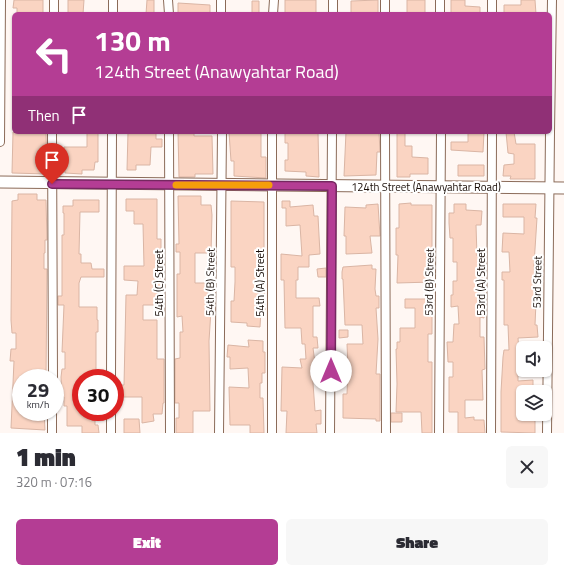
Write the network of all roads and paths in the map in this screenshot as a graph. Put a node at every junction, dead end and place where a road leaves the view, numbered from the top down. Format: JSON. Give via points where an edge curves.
{"nodes":[{"id":1,"x":1,"y":0,"type":"edge"},
{"id":2,"x":54,"y":0,"type":"edge"},
{"id":3,"x":113,"y":0,"type":"edge"},
{"id":4,"x":168,"y":0,"type":"edge"},
{"id":5,"x":221,"y":0,"type":"edge"},
{"id":6,"x":274,"y":0,"type":"edge"},
{"id":7,"x":333,"y":0,"type":"edge"},
{"id":8,"x":385,"y":0,"type":"edge"},
{"id":9,"x":440,"y":0,"type":"edge"},
{"id":10,"x":492,"y":0,"type":"edge"},
{"id":11,"x":552,"y":0,"type":"edge"},
{"id":12,"x":54,"y":12,"type":"edge"},
{"id":13,"x":113,"y":12,"type":"edge"},
{"id":14,"x":168,"y":12,"type":"edge"},
{"id":15,"x":221,"y":12,"type":"edge"},
{"id":16,"x":273,"y":12,"type":"edge"},
{"id":17,"x":333,"y":12,"type":"edge"},
{"id":18,"x":385,"y":12,"type":"edge"},
{"id":19,"x":440,"y":12,"type":"edge"},
{"id":20,"x":492,"y":12,"type":"edge"},
{"id":21,"x":552,"y":12,"type":"edge"},
{"id":22,"x":52,"y":134,"type":"edge"},
{"id":23,"x":112,"y":134,"type":"edge"},
{"id":24,"x":169,"y":134,"type":"edge"},
{"id":25,"x":222,"y":134,"type":"edge"},
{"id":26,"x":272,"y":134,"type":"edge"},
{"id":27,"x":332,"y":134,"type":"edge"},
{"id":28,"x":385,"y":134,"type":"edge"},
{"id":29,"x":441,"y":134,"type":"edge"},
{"id":30,"x":492,"y":134,"type":"edge"},
{"id":31,"x":550,"y":134,"type":"edge"},
{"id":32,"x":0,"y":142,"type":"edge"},
{"id":33,"x":0,"y":182,"type":"edge"},
{"id":34,"x":52,"y":184,"type":"junction"},
{"id":35,"x":112,"y":184,"type":"junction"},
{"id":36,"x":169,"y":185,"type":"junction"},
{"id":37,"x":222,"y":185,"type":"junction"},
{"id":38,"x":271,"y":185,"type":"junction"},
{"id":39,"x":332,"y":186,"type":"junction"},
{"id":40,"x":385,"y":187,"type":"junction"},
{"id":41,"x":441,"y":187,"type":"junction"},
{"id":42,"x":492,"y":187,"type":"junction"},
{"id":43,"x":549,"y":188,"type":"junction"},
{"id":44,"x":564,"y":188,"type":"edge"},
{"id":45,"x":53,"y":369,"type":"edge"},
{"id":46,"x":112,"y":369,"type":"edge"},
{"id":47,"x":52,"y":421,"type":"edge"},
{"id":48,"x":112,"y":421,"type":"edge"},
{"id":49,"x":52,"y":433,"type":"edge"},
{"id":50,"x":112,"y":433,"type":"edge"},
{"id":51,"x":170,"y":433,"type":"edge"},
{"id":52,"x":219,"y":433,"type":"edge"},
{"id":53,"x":272,"y":433,"type":"edge"},
{"id":54,"x":330,"y":433,"type":"edge"},
{"id":55,"x":386,"y":433,"type":"edge"},
{"id":56,"x":439,"y":433,"type":"edge"},
{"id":57,"x":491,"y":433,"type":"edge"},
{"id":58,"x":547,"y":433,"type":"edge"}],
"edges":[{"from":1,"to":32,"type":"street"},
{"from":2,"to":12,"type":"street"},
{"from":3,"to":13,"type":"street"},
{"from":4,"to":14,"type":"street"},
{"from":5,"to":15,"type":"street"},
{"from":6,"to":16,"type":"street"},
{"from":7,"to":17,"type":"street"},
{"from":8,"to":18,"type":"street"},
{"from":9,"to":19,"type":"street"},
{"from":10,"to":20,"type":"street"},
{"from":11,"to":21,"type":"street","name":"53rd Street"},
{"from":22,"to":34,"type":"street"},
{"from":23,"to":35,"type":"street"},
{"from":24,"to":36,"type":"street","name":"54th (C) Street"},
{"from":25,"to":37,"type":"street","name":"54th (B) Street"},
{"from":26,"to":38,"type":"street","name":"54th (A) Street"},
{"from":27,"to":39,"type":"street"},
{"from":28,"to":40,"type":"street"},
{"from":29,"to":41,"type":"street","name":"53rd (B) Street"},
{"from":30,"to":42,"type":"street","name":"53rd (A) Street"},
{"from":31,"to":43,"type":"street","name":"53rd Street"},
{"from":33,"to":34,"type":"street","name":"124th Street (Anawyahtar Road)"},
{"from":34,"to":35,"type":"street","name":"124th Street (Anawyahtar Road)"},
{"from":34,"to":45,"type":"street"},
{"from":35,"to":36,"type":"street","name":"124th Street (Anawyahtar Road)"},
{"from":35,"to":46,"type":"street"},
{"from":36,"to":37,"type":"street","name":"124th Street (Anawyahtar Road)"},
{"from":36,"to":51,"type":"street","name":"54th (C) Street"},
{"from":37,"to":38,"type":"street","name":"124th Street (Anawyahtar Road)"},
{"from":37,"to":52,"type":"street","name":"54th (B) Street"},
{"from":38,"to":39,"type":"street","name":"124th Street (Anawyahtar Road)"},
{"from":38,"to":53,"type":"street","name":"54th (A) Street"},
{"from":39,"to":40,"type":"street","name":"124th Street (Anawyahtar Road)"},
{"from":39,"to":54,"type":"street"},
{"from":40,"to":41,"type":"street","name":"124th Street (Anawyahtar Road)"},
{"from":40,"to":55,"type":"street"},
{"from":41,"to":42,"type":"street","name":"124th Street (Anawyahtar Road)"},
{"from":41,"to":56,"type":"street","name":"53rd (B) Street"},
{"from":42,"to":43,"type":"street","name":"124th Street (Anawyahtar Road)"},
{"from":42,"to":57,"type":"street","name":"53rd (A) Street"},
{"from":43,"to":44,"type":"street","name":"124th Street (Anawyahtar Road)"},
{"from":43,"to":58,"type":"street","name":"53rd Street"},
{"from":47,"to":49,"type":"street"},
{"from":48,"to":50,"type":"street"}]}
